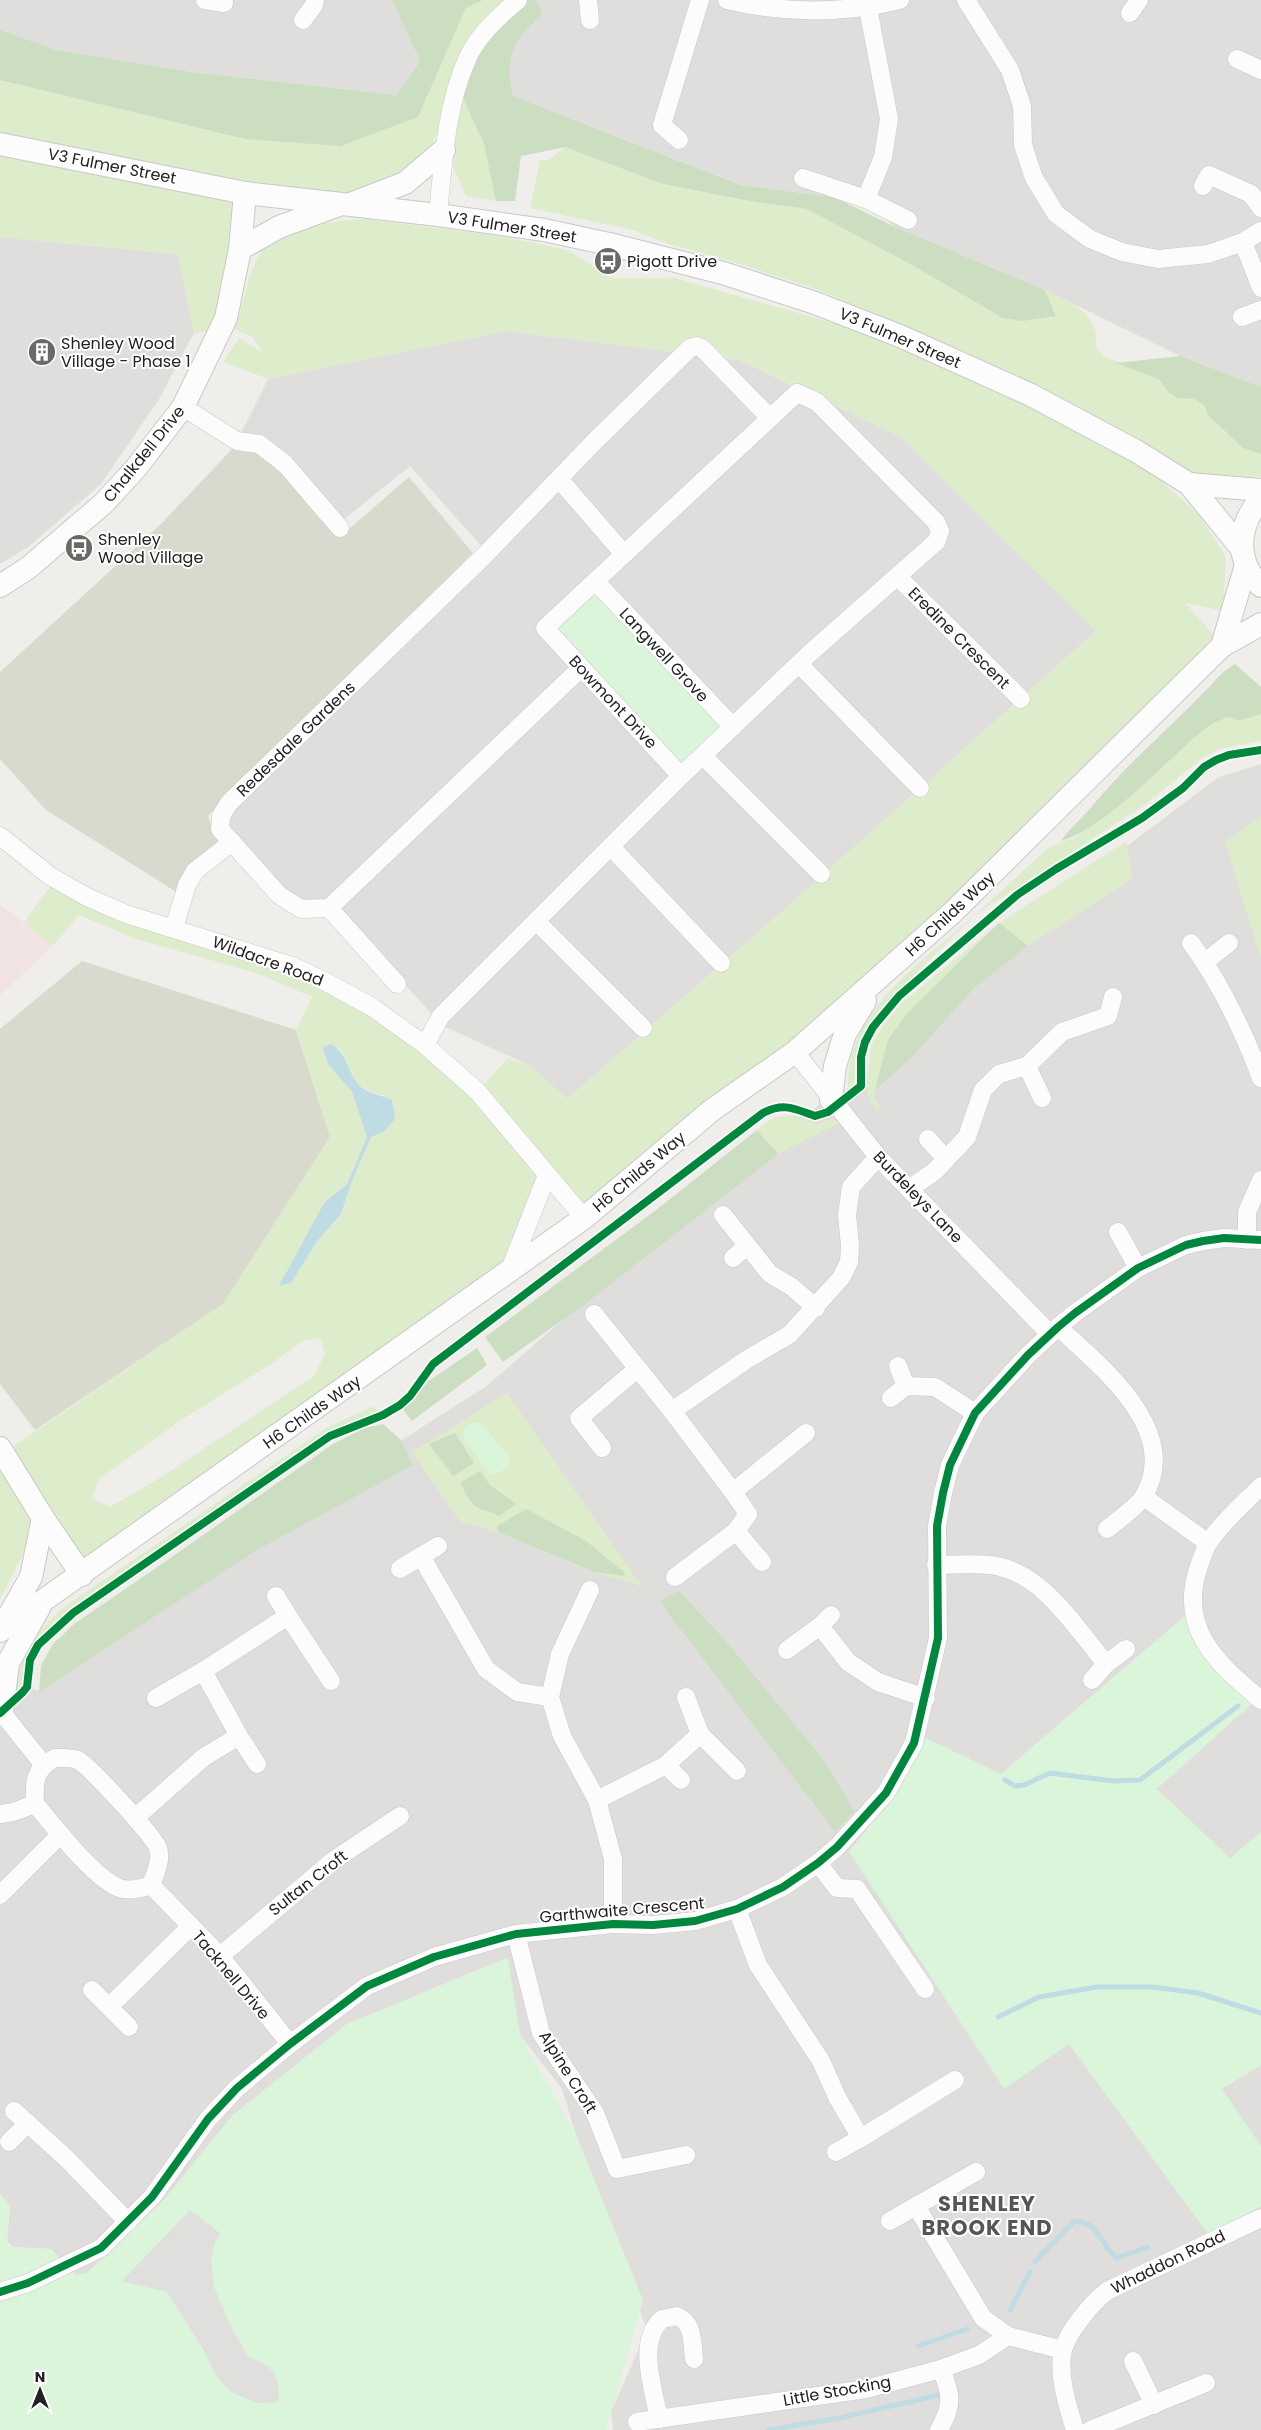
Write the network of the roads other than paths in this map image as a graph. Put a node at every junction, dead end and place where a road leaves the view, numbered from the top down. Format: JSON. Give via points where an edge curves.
{"nodes":[{"id":1,"x":204,"y":0,"type":"edge"},
{"id":2,"x":518,"y":0,"type":"edge"},
{"id":3,"x":588,"y":0,"type":"edge"},
{"id":4,"x":700,"y":0,"type":"edge"},
{"id":5,"x":727,"y":0,"type":"edge"},
{"id":6,"x":900,"y":0,"type":"edge"},
{"id":7,"x":966,"y":0,"type":"edge"},
{"id":8,"x":224,"y":3,"type":"dead end"},
{"id":9,"x":319,"y":5,"type":"edge"},
{"id":10,"x":788,"y":5,"type":"edge"},
{"id":11,"x":868,"y":8,"type":"junction"},
{"id":12,"x":303,"y":20,"type":"dead end"},
{"id":13,"x":590,"y":20,"type":"dead end"},
{"id":14,"x":1237,"y":59,"type":"dead end"},
{"id":15,"x":1260,"y":66,"type":"edge"},
{"id":16,"x":679,"y":140,"type":"dead end"},
{"id":17,"x":0,"y":144,"type":"edge"},
{"id":18,"x":444,"y":150,"type":"junction"},
{"id":19,"x":803,"y":178,"type":"dead end"},
{"id":20,"x":1203,"y":186,"type":"dead end"},
{"id":21,"x":246,"y":192,"type":"junction"},
{"id":22,"x":866,"y":198,"type":"junction"},
{"id":23,"x":347,"y":204,"type":"junction"},
{"id":24,"x":1261,"y":208,"type":"edge"},
{"id":25,"x":438,"y":215,"type":"junction"},
{"id":26,"x":908,"y":220,"type":"dead end"},
{"id":27,"x":1261,"y":231,"type":"edge"},
{"id":28,"x":1243,"y":242,"type":"junction"},
{"id":29,"x":240,"y":249,"type":"junction"},
{"id":30,"x":1261,"y":288,"type":"edge"},
{"id":31,"x":1261,"y":310,"type":"edge"},
{"id":32,"x":1242,"y":317,"type":"dead end"},
{"id":33,"x":182,"y":407,"type":"junction"},
{"id":34,"x":769,"y":418,"type":"junction"},
{"id":35,"x":559,"y":479,"type":"junction"},
{"id":36,"x":1189,"y":484,"type":"junction"},
{"id":37,"x":1261,"y":490,"type":"edge"},
{"id":38,"x":1261,"y":499,"type":"edge"},
{"id":39,"x":340,"y":528,"type":"dead end"},
{"id":40,"x":624,"y":554,"type":"junction"},
{"id":41,"x":1244,"y":557,"type":"junction"},
{"id":42,"x":898,"y":577,"type":"junction"},
{"id":43,"x":596,"y":582,"type":"junction"},
{"id":44,"x":0,"y":586,"type":"edge"},
{"id":45,"x":1261,"y":586,"type":"edge"},
{"id":46,"x":1261,"y":624,"type":"edge"},
{"id":47,"x":1222,"y":646,"type":"junction"},
{"id":48,"x":799,"y":664,"type":"junction"},
{"id":49,"x":581,"y":668,"type":"junction"},
{"id":50,"x":1021,"y":699,"type":"dead end"},
{"id":51,"x":733,"y":728,"type":"junction"},
{"id":52,"x":703,"y":756,"type":"junction"},
{"id":53,"x":681,"y":776,"type":"junction"},
{"id":54,"x":920,"y":788,"type":"dead end"},
{"id":55,"x":0,"y":836,"type":"edge"},
{"id":56,"x":232,"y":842,"type":"junction"},
{"id":57,"x":611,"y":847,"type":"junction"},
{"id":58,"x":821,"y":874,"type":"dead end"},
{"id":59,"x":329,"y":908,"type":"junction"},
{"id":60,"x":536,"y":921,"type":"junction"},
{"id":61,"x":174,"y":928,"type":"junction"},
{"id":62,"x":1191,"y":943,"type":"dead end"},
{"id":63,"x":1229,"y":943,"type":"dead end"},
{"id":64,"x":1205,"y":962,"type":"junction"},
{"id":65,"x":721,"y":963,"type":"dead end"},
{"id":66,"x":878,"y":981,"type":"junction"},
{"id":67,"x":397,"y":984,"type":"dead end"},
{"id":68,"x":1112,"y":997,"type":"dead end"},
{"id":69,"x":643,"y":1028,"type":"dead end"},
{"id":70,"x":425,"y":1045,"type":"junction"},
{"id":71,"x":795,"y":1052,"type":"junction"},
{"id":72,"x":1027,"y":1066,"type":"junction"},
{"id":73,"x":1261,"y":1078,"type":"edge"},
{"id":74,"x":1042,"y":1098,"type":"dead end"},
{"id":75,"x":831,"y":1100,"type":"junction"},
{"id":76,"x":928,"y":1139,"type":"dead end"},
{"id":77,"x":878,"y":1157,"type":"junction"},
{"id":78,"x":946,"y":1159,"type":"junction"},
{"id":79,"x":547,"y":1174,"type":"junction"},
{"id":80,"x":1261,"y":1180,"type":"edge"},
{"id":81,"x":909,"y":1189,"type":"junction"},
{"id":82,"x":722,"y":1215,"type":"dead end"},
{"id":83,"x":584,"y":1218,"type":"junction"},
{"id":84,"x":1118,"y":1232,"type":"dead end"},
{"id":85,"x":1254,"y":1240,"type":"edge"},
{"id":86,"x":746,"y":1246,"type":"junction"},
{"id":87,"x":733,"y":1258,"type":"dead end"},
{"id":88,"x":1138,"y":1268,"type":"junction"},
{"id":89,"x":509,"y":1272,"type":"junction"},
{"id":90,"x":816,"y":1308,"type":"junction"},
{"id":91,"x":594,"y":1314,"type":"dead end"},
{"id":92,"x":1054,"y":1331,"type":"junction"},
{"id":93,"x":898,"y":1366,"type":"dead end"},
{"id":94,"x":637,"y":1369,"type":"junction"},
{"id":95,"x":906,"y":1386,"type":"junction"},
{"id":96,"x":891,"y":1398,"type":"dead end"},
{"id":97,"x":672,"y":1411,"type":"junction"},
{"id":98,"x":975,"y":1412,"type":"junction"},
{"id":99,"x":806,"y":1433,"type":"dead end"},
{"id":100,"x":0,"y":1448,"type":"edge"},
{"id":101,"x":602,"y":1448,"type":"dead end"},
{"id":102,"x":1261,"y":1486,"type":"edge"},
{"id":103,"x":733,"y":1492,"type":"junction"},
{"id":104,"x":1144,"y":1497,"type":"junction"},
{"id":105,"x":43,"y":1518,"type":"junction"},
{"id":106,"x":736,"y":1530,"type":"junction"},
{"id":107,"x":1108,"y":1530,"type":"dead end"},
{"id":108,"x":1208,"y":1542,"type":"junction"},
{"id":109,"x":438,"y":1546,"type":"dead end"},
{"id":110,"x":420,"y":1556,"type":"junction"},
{"id":111,"x":762,"y":1562,"type":"dead end"},
{"id":112,"x":936,"y":1564,"type":"junction"},
{"id":113,"x":400,"y":1569,"type":"dead end"},
{"id":114,"x":82,"y":1575,"type":"junction"},
{"id":115,"x":675,"y":1577,"type":"dead end"},
{"id":116,"x":590,"y":1590,"type":"dead end"},
{"id":117,"x":276,"y":1596,"type":"dead end"},
{"id":118,"x":42,"y":1603,"type":"junction"},
{"id":119,"x":288,"y":1616,"type":"junction"},
{"id":120,"x":0,"y":1631,"type":"edge"},
{"id":121,"x":1126,"y":1649,"type":"dead end"},
{"id":122,"x":787,"y":1650,"type":"dead end"},
{"id":123,"x":1106,"y":1664,"type":"junction"},
{"id":124,"x":202,"y":1671,"type":"junction"},
{"id":125,"x":1092,"y":1680,"type":"dead end"},
{"id":126,"x":331,"y":1681,"type":"dead end"},
{"id":127,"x":550,"y":1697,"type":"junction"},
{"id":128,"x":686,"y":1697,"type":"dead end"},
{"id":129,"x":156,"y":1698,"type":"dead end"},
{"id":130,"x":926,"y":1698,"type":"junction"},
{"id":131,"x":1261,"y":1700,"type":"edge"},
{"id":132,"x":1,"y":1711,"type":"edge"},
{"id":133,"x":700,"y":1734,"type":"junction"},
{"id":134,"x":240,"y":1736,"type":"junction"},
{"id":135,"x":43,"y":1764,"type":"junction"},
{"id":136,"x":257,"y":1764,"type":"dead end"},
{"id":137,"x":666,"y":1765,"type":"junction"},
{"id":138,"x":737,"y":1771,"type":"dead end"},
{"id":139,"x":681,"y":1780,"type":"dead end"},
{"id":140,"x":597,"y":1800,"type":"junction"},
{"id":141,"x":35,"y":1804,"type":"junction"},
{"id":142,"x":0,"y":1814,"type":"edge"},
{"id":143,"x":400,"y":1816,"type":"dead end"},
{"id":144,"x":135,"y":1818,"type":"junction"},
{"id":145,"x":61,"y":1834,"type":"junction"},
{"id":146,"x":818,"y":1863,"type":"junction"},
{"id":147,"x":151,"y":1885,"type":"junction"},
{"id":148,"x":0,"y":1895,"type":"edge"},
{"id":149,"x":737,"y":1909,"type":"junction"},
{"id":150,"x":613,"y":1924,"type":"junction"},
{"id":151,"x":191,"y":1926,"type":"junction"},
{"id":152,"x":516,"y":1934,"type":"junction"},
{"id":153,"x":220,"y":1956,"type":"junction"},
{"id":154,"x":925,"y":1989,"type":"dead end"},
{"id":155,"x":92,"y":1990,"type":"dead end"},
{"id":156,"x":110,"y":2006,"type":"junction"},
{"id":157,"x":129,"y":2027,"type":"dead end"},
{"id":158,"x":290,"y":2044,"type":"junction"},
{"id":159,"x":955,"y":2080,"type":"dead end"},
{"id":160,"x":14,"y":2111,"type":"dead end"},
{"id":161,"x":28,"y":2123,"type":"junction"},
{"id":162,"x":861,"y":2138,"type":"junction"},
{"id":163,"x":9,"y":2142,"type":"dead end"},
{"id":164,"x":836,"y":2152,"type":"dead end"},
{"id":165,"x":686,"y":2155,"type":"dead end"},
{"id":166,"x":976,"y":2172,"type":"dead end"},
{"id":167,"x":916,"y":2206,"type":"junction"},
{"id":168,"x":1261,"y":2218,"type":"edge"},
{"id":169,"x":890,"y":2221,"type":"dead end"},
{"id":170,"x":128,"y":2222,"type":"junction"},
{"id":171,"x":0,"y":2292,"type":"edge"},
{"id":172,"x":1008,"y":2336,"type":"junction"},
{"id":173,"x":1063,"y":2350,"type":"junction"},
{"id":174,"x":694,"y":2359,"type":"dead end"},
{"id":175,"x":1133,"y":2361,"type":"dead end"},
{"id":176,"x":941,"y":2369,"type":"junction"},
{"id":177,"x":1206,"y":2383,"type":"dead end"},
{"id":178,"x":1154,"y":2405,"type":"junction"},
{"id":179,"x":659,"y":2419,"type":"junction"},
{"id":180,"x":637,"y":2422,"type":"dead end"},
{"id":181,"x":939,"y":2430,"type":"edge"},
{"id":182,"x":1076,"y":2430,"type":"edge"},
{"id":183,"x":1090,"y":2430,"type":"edge"}],
"edges":[{"from":1,"to":8,"type":"street"},
{"from":2,"to":18,"type":"street","via":[[488,28],[468,57],[456,92]]},
{"from":3,"to":13,"type":"street"},
{"from":4,"to":16,"type":"street","via":[[662,125]]},
{"from":5,"to":10,"type":"street"},
{"from":6,"to":11,"type":"street"},
{"from":7,"to":28,"type":"street","via":[[1010,70],[1022,106],[1023,145],[1034,178],[1056,214],[1090,239],[1122,252],[1158,259],[1208,254]]},
{"from":9,"to":12,"type":"street"},
{"from":10,"to":11,"type":"street","via":[[840,11]]},
{"from":11,"to":22,"type":"street","via":[[889,119],[883,157]]},
{"from":14,"to":15,"type":"street"},
{"from":17,"to":21,"type":"street","name":"V3 Fulmer Street"},
{"from":18,"to":23,"type":"street","via":[[405,183]]},
{"from":18,"to":25,"type":"street"},
{"from":19,"to":22,"type":"street"},
{"from":20,"to":24,"type":"street","via":[[1209,175],[1251,194]]},
{"from":21,"to":23,"type":"street","name":"V3 Fulmer Street"},
{"from":21,"to":29,"type":"street","name":"Chalkdell Drive"},
{"from":22,"to":26,"type":"street"},
{"from":23,"to":25,"type":"street","name":"V3 Fulmer Street"},
{"from":23,"to":29,"type":"street","via":[[279,227]]},
{"from":25,"to":36,"type":"street","name":"V3 Fulmer Street","via":[[544,230],[609,244],[723,273],[815,303],[900,336],[1032,395]]},
{"from":27,"to":28,"type":"street"},
{"from":28,"to":30,"type":"street"},
{"from":29,"to":33,"type":"street","name":"Chalkdell Drive","via":[[226,318]]},
{"from":31,"to":32,"type":"street"},
{"from":33,"to":39,"type":"street","via":[[237,441],[259,444],[285,464]]},
{"from":33,"to":44,"type":"street","name":"Chalkdell Drive","via":[[136,468],[104,503],[28,568]]},
{"from":34,"to":35,"type":"street","via":[[697,346],[690,348]]},
{"from":34,"to":40,"type":"street"},
{"from":34,"to":42,"type":"street","name":"Eredine Crescent","via":[[797,393],[817,402],[936,522],[940,531],[938,542]]},
{"from":35,"to":40,"type":"street"},
{"from":35,"to":56,"type":"street","name":"Redesdale Gardens","via":[[229,803],[221,816],[220,829]]},
{"from":36,"to":37,"type":"street","name":"V3 Fulmer Street"},
{"from":36,"to":41,"type":"street","name":"V3 Fulmer Street"},
{"from":38,"to":41,"type":"street","name":"H6 Childs Way","via":[[1245,521],[1242,535]]},
{"from":40,"to":43,"type":"street"},
{"from":41,"to":45,"type":"street","name":"V3 Fulmer Street"},
{"from":41,"to":47,"type":"street","name":"H6 Childs Way"},
{"from":42,"to":48,"type":"street","name":"Eredine Crescent"},
{"from":42,"to":50,"type":"street","name":"Eredine Crescent"},
{"from":43,"to":49,"type":"street","name":"Bowmont Drive","via":[[545,628]]},
{"from":43,"to":51,"type":"street","name":"Langwell Grove"},
{"from":46,"to":47,"type":"street","name":"H6 Childs Way"},
{"from":47,"to":66,"type":"street","name":"H6 Childs Way","via":[[954,912]]},
{"from":48,"to":51,"type":"street","name":"Eredine Crescent"},
{"from":48,"to":54,"type":"street"},
{"from":49,"to":53,"type":"street","name":"Bowmont Drive"},
{"from":49,"to":59,"type":"street"},
{"from":51,"to":52,"type":"street","name":"Eredine Crescent"},
{"from":52,"to":53,"type":"street","name":"Eredine Crescent"},
{"from":52,"to":58,"type":"street"},
{"from":53,"to":57,"type":"street","name":"Eredine Crescent"},
{"from":55,"to":61,"type":"street","name":"Wildacre Road","via":[[50,876],[87,897],[126,914]]},
{"from":56,"to":59,"type":"street","name":"Redesdale Gardens","via":[[279,895],[301,909]]},
{"from":56,"to":61,"type":"street","via":[[196,870],[187,886]]},
{"from":57,"to":60,"type":"street","name":"Eredine Crescent"},
{"from":57,"to":65,"type":"street"},
{"from":59,"to":67,"type":"street"},
{"from":60,"to":69,"type":"street"},
{"from":60,"to":70,"type":"street","name":"Eredine Crescent","via":[[441,1016]]},
{"from":61,"to":70,"type":"street","name":"Wildacre Road","via":[[292,966],[372,1007]]},
{"from":62,"to":64,"type":"street"},
{"from":63,"to":64,"type":"street"},
{"from":64,"to":73,"type":"street","via":[[1243,1031]]},
{"from":66,"to":71,"type":"street","name":"H6 Childs Way"},
{"from":66,"to":75,"type":"street","via":[[844,1034],[835,1066]]},
{"from":68,"to":72,"type":"street","via":[[1108,1016],[1062,1032]]},
{"from":70,"to":79,"type":"street","name":"Wildacre Road","via":[[477,1091]]},
{"from":71,"to":75,"type":"street","name":"Burdeleys Lane"},
{"from":71,"to":83,"type":"street","name":"H6 Childs Way","via":[[712,1110]]},
{"from":72,"to":74,"type":"street"},
{"from":72,"to":78,"type":"street","via":[[999,1074],[983,1090],[966,1137]]},
{"from":75,"to":77,"type":"street","name":"Burdeleys Lane"},
{"from":76,"to":78,"type":"street"},
{"from":77,"to":81,"type":"street","name":"Burdeleys Lane"},
{"from":77,"to":90,"type":"street","via":[[851,1186],[847,1215],[849,1262]]},
{"from":78,"to":81,"type":"street"},
{"from":79,"to":83,"type":"street","name":"Wildacre Road"},
{"from":79,"to":89,"type":"street"},
{"from":80,"to":85,"type":"street","via":[[1247,1212]]},
{"from":81,"to":92,"type":"street","name":"Burdeleys Lane"},
{"from":82,"to":86,"type":"street"},
{"from":83,"to":89,"type":"street","name":"H6 Childs Way"},
{"from":84,"to":88,"type":"street"},
{"from":85,"to":88,"type":"street","name":"Garthwaite Crescent","via":[[1203,1241],[1186,1245]]},
{"from":86,"to":87,"type":"street"},
{"from":86,"to":90,"type":"street","via":[[770,1274],[792,1287]]},
{"from":88,"to":92,"type":"street","name":"Garthwaite Crescent"},
{"from":89,"to":114,"type":"street","name":"H6 Childs Way"},
{"from":90,"to":97,"type":"street","via":[[789,1335]]},
{"from":91,"to":94,"type":"street"},
{"from":92,"to":98,"type":"street","name":"Garthwaite Crescent"},
{"from":92,"to":104,"type":"street","name":"Burdeleys Lane","via":[[1126,1392],[1154,1442],[1154,1468]]},
{"from":93,"to":95,"type":"street"},
{"from":94,"to":97,"type":"street"},
{"from":94,"to":101,"type":"street","via":[[579,1418]]},
{"from":95,"to":96,"type":"street"},
{"from":95,"to":98,"type":"street","via":[[935,1387]]},
{"from":97,"to":103,"type":"street"},
{"from":98,"to":112,"type":"street","name":"Garthwaite Crescent","via":[[950,1465],[937,1526]]},
{"from":99,"to":103,"type":"street"},
{"from":100,"to":105,"type":"street"},
{"from":102,"to":108,"type":"street"},
{"from":103,"to":106,"type":"street","via":[[748,1514]]},
{"from":104,"to":107,"type":"street"},
{"from":104,"to":108,"type":"street"},
{"from":105,"to":114,"type":"street"},
{"from":105,"to":120,"type":"street","via":[[31,1577]]},
{"from":106,"to":111,"type":"street"},
{"from":106,"to":115,"type":"street"},
{"from":108,"to":131,"type":"street","via":[[1195,1580],[1192,1609],[1200,1637],[1235,1678]]},
{"from":109,"to":110,"type":"street"},
{"from":110,"to":113,"type":"street"},
{"from":110,"to":127,"type":"street","via":[[486,1669],[517,1692]]},
{"from":112,"to":123,"type":"street","via":[[991,1565],[1023,1575],[1050,1598]]},
{"from":112,"to":130,"type":"street","name":"Garthwaite Crescent","via":[[938,1638]]},
{"from":114,"to":118,"type":"street","name":"H6 Childs Way"},
{"from":116,"to":127,"type":"street","via":[[560,1654]]},
{"from":117,"to":119,"type":"street"},
{"from":118,"to":120,"type":"street","name":"H6 Childs Way"},
{"from":118,"to":132,"type":"street","via":[[8,1663]]},
{"from":119,"to":124,"type":"street"},
{"from":119,"to":126,"type":"street"},
{"from":121,"to":123,"type":"street"},
{"from":122,"to":130,"type":"street","via":[[825,1620],[848,1662],[878,1682]]},
{"from":123,"to":125,"type":"street"},
{"from":124,"to":129,"type":"street"},
{"from":124,"to":134,"type":"street"},
{"from":127,"to":140,"type":"street","via":[[562,1736]]},
{"from":128,"to":133,"type":"street"},
{"from":130,"to":146,"type":"street","name":"Garthwaite Crescent","via":[[914,1743],[886,1793]]},
{"from":132,"to":135,"type":"street"},
{"from":133,"to":137,"type":"street"},
{"from":133,"to":138,"type":"street"},
{"from":134,"to":136,"type":"street"},
{"from":134,"to":144,"type":"street","via":[[204,1757]]},
{"from":135,"to":141,"type":"street","via":[[34,1782]]},
{"from":135,"to":144,"type":"street","via":[[55,1758],[76,1759],[88,1767]]},
{"from":137,"to":139,"type":"street"},
{"from":137,"to":140,"type":"street"},
{"from":140,"to":150,"type":"street","via":[[613,1859]]},
{"from":141,"to":142,"type":"street"},
{"from":141,"to":145,"type":"street"},
{"from":143,"to":153,"type":"street","name":"Sultan Croft","via":[[334,1860]]},
{"from":144,"to":147,"type":"street","via":[[158,1848],[159,1866]]},
{"from":145,"to":147,"type":"street","via":[[101,1877],[118,1888],[138,1890]]},
{"from":145,"to":148,"type":"street"},
{"from":146,"to":149,"type":"street","name":"Garthwaite Crescent","via":[[783,1887]]},
{"from":146,"to":154,"type":"street","via":[[837,1888],[858,1889]]},
{"from":147,"to":151,"type":"street","name":"Tacknell Drive"},
{"from":149,"to":150,"type":"street","name":"Garthwaite Crescent","via":[[695,1921]]},
{"from":149,"to":162,"type":"street","via":[[758,1965],[821,2061]]},
{"from":150,"to":152,"type":"street","name":"Garthwaite Crescent"},
{"from":151,"to":153,"type":"street","name":"Tacknell Drive"},
{"from":151,"to":156,"type":"street"},
{"from":152,"to":158,"type":"street","name":"Garthwaite Crescent","via":[[434,1957],[368,1986]]},
{"from":152,"to":165,"type":"street","name":"Alpine Croft","via":[[541,2032],[595,2112],[617,2169]]},
{"from":153,"to":158,"type":"street","name":"Tacknell Drive"},
{"from":155,"to":156,"type":"street"},
{"from":156,"to":157,"type":"street"},
{"from":158,"to":170,"type":"street","name":"Garthwaite Crescent","via":[[237,2088],[208,2119],[152,2197]]},
{"from":159,"to":162,"type":"street"},
{"from":160,"to":161,"type":"street"},
{"from":161,"to":163,"type":"street"},
{"from":161,"to":170,"type":"street"},
{"from":162,"to":164,"type":"street"},
{"from":166,"to":167,"type":"street"},
{"from":167,"to":169,"type":"street"},
{"from":167,"to":172,"type":"street","via":[[983,2318]]},
{"from":168,"to":173,"type":"street","name":"Whaddon Road","via":[[1107,2291],[1084,2313]]},
{"from":170,"to":171,"type":"street","name":"Garthwaite Crescent","via":[[101,2248],[28,2283]]},
{"from":172,"to":173,"type":"street"},
{"from":172,"to":176,"type":"street","name":"Little Stocking","via":[[979,2355]]},
{"from":173,"to":182,"type":"street","name":"Whaddon Road","via":[[1063,2391]]},
{"from":174,"to":179,"type":"street","via":[[687,2322],[677,2316],[662,2319],[655,2327],[648,2353]]},
{"from":175,"to":178,"type":"street"},
{"from":176,"to":179,"type":"street","name":"Little Stocking","via":[[866,2388]]},
{"from":176,"to":181,"type":"street","via":[[950,2400]]},
{"from":177,"to":178,"type":"street"},
{"from":178,"to":183,"type":"street"},
{"from":179,"to":180,"type":"street","name":"Little Stocking"}]}
